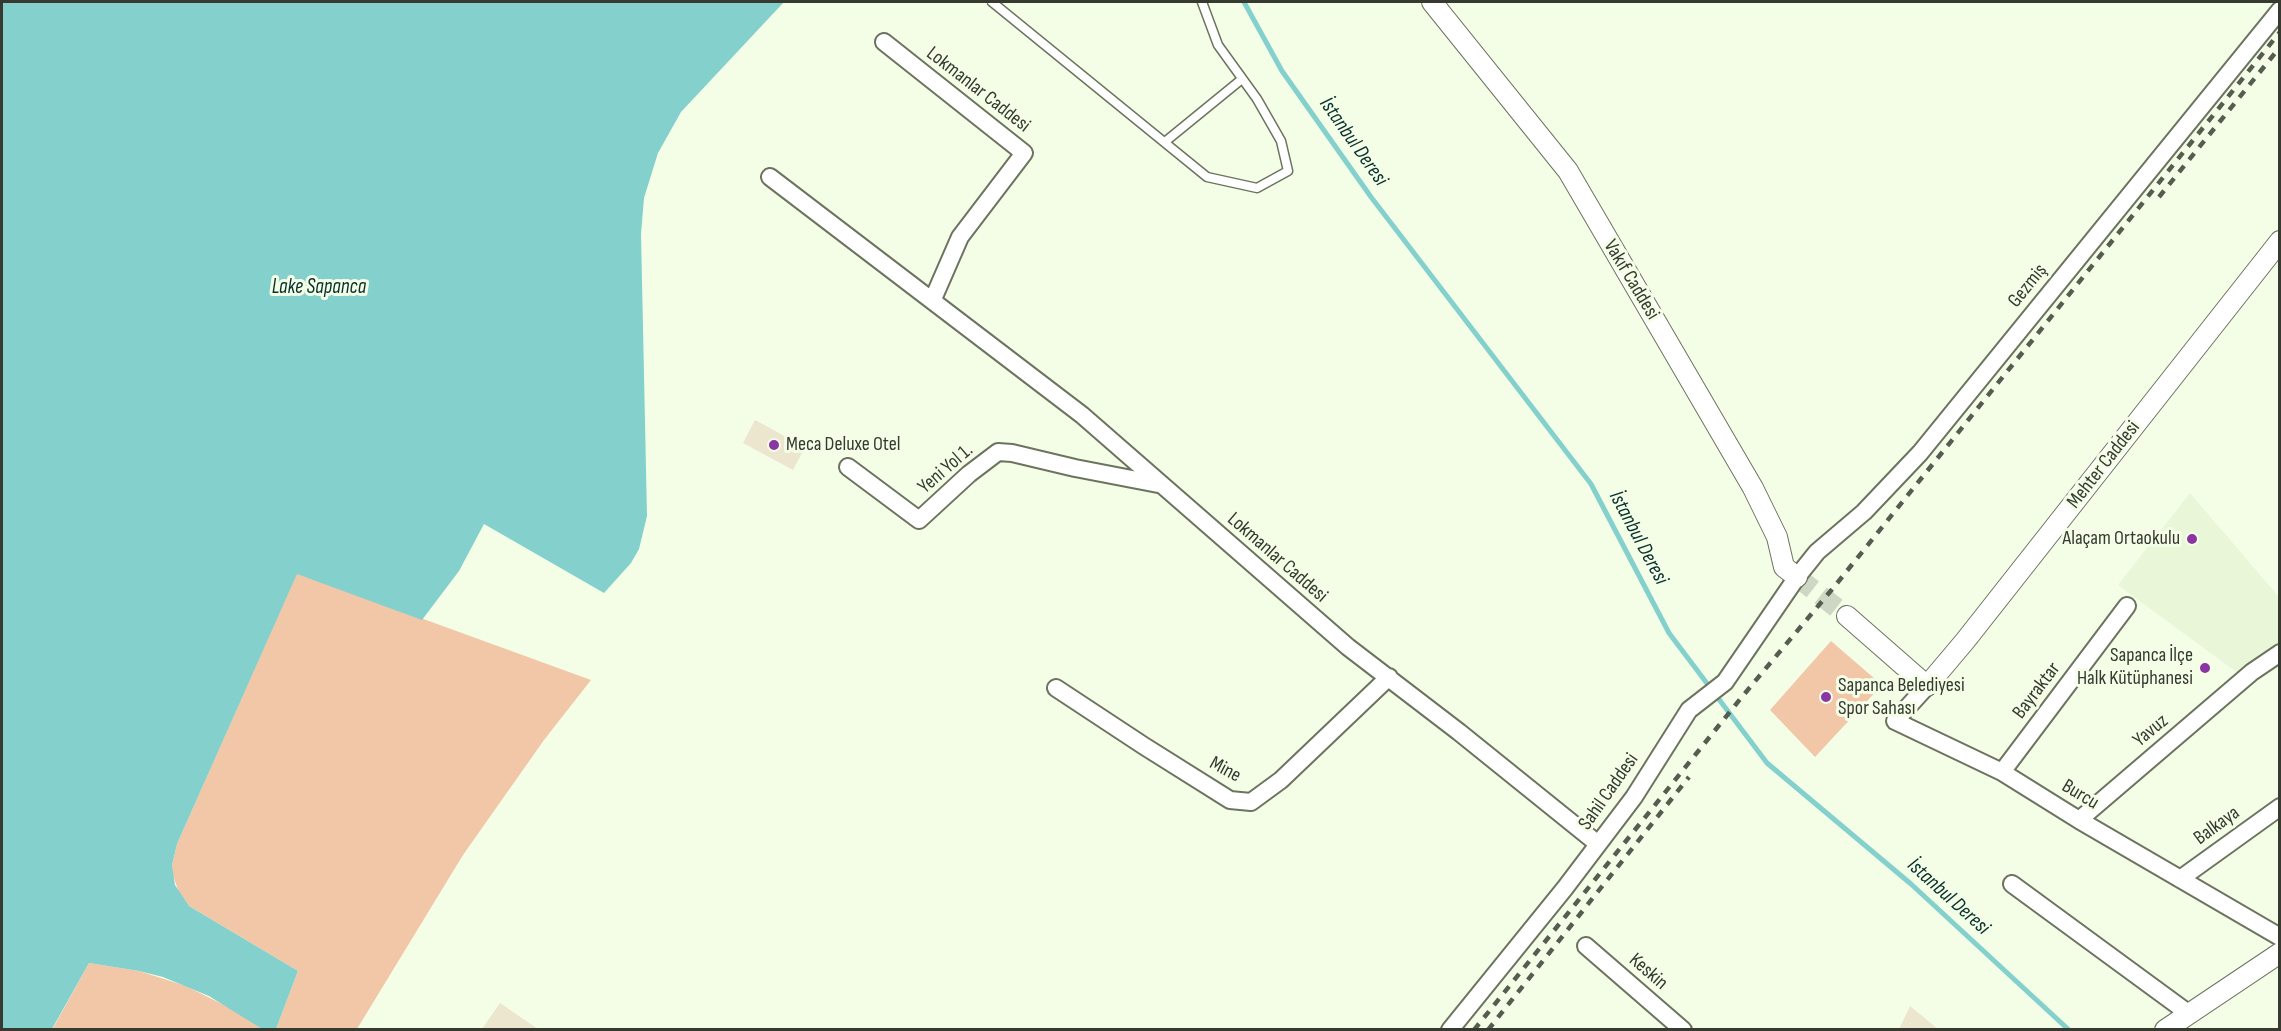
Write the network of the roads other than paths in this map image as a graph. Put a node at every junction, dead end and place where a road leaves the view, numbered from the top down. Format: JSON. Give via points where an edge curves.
{"nodes":[{"id":1,"x":992,"y":2,"type":"edge"},
{"id":2,"x":1202,"y":2,"type":"edge"},
{"id":3,"x":1432,"y":2,"type":"edge"},
{"id":4,"x":2280,"y":10,"type":"edge"},
{"id":5,"x":884,"y":42,"type":"dead end"},
{"id":6,"x":1242,"y":79,"type":"junction"},
{"id":7,"x":1166,"y":141,"type":"junction"},
{"id":8,"x":770,"y":177,"type":"dead end"},
{"id":9,"x":2280,"y":241,"type":"edge"},
{"id":10,"x":933,"y":299,"type":"junction"},
{"id":11,"x":848,"y":467,"type":"dead end"},
{"id":12,"x":1160,"y":484,"type":"junction"},
{"id":13,"x":1797,"y":577,"type":"junction"},
{"id":14,"x":2127,"y":606,"type":"dead end"},
{"id":15,"x":1847,"y":616,"type":"tunnel mouth"},
{"id":16,"x":2276,"y":662,"type":"edge"},
{"id":17,"x":1389,"y":677,"type":"junction"},
{"id":18,"x":1926,"y":686,"type":"junction"},
{"id":19,"x":1056,"y":688,"type":"dead end"},
{"id":20,"x":2002,"y":772,"type":"junction"},
{"id":21,"x":2280,"y":807,"type":"edge"},
{"id":22,"x":2079,"y":820,"type":"junction"},
{"id":23,"x":1598,"y":844,"type":"junction"},
{"id":24,"x":2180,"y":879,"type":"junction"},
{"id":25,"x":2012,"y":884,"type":"dead end"},
{"id":26,"x":2280,"y":937,"type":"edge"},
{"id":27,"x":1586,"y":946,"type":"dead end"},
{"id":28,"x":2277,"y":959,"type":"edge"},
{"id":29,"x":2188,"y":1013,"type":"junction"},
{"id":30,"x":1450,"y":1029,"type":"edge"},
{"id":31,"x":1683,"y":1029,"type":"edge"},
{"id":32,"x":2165,"y":1029,"type":"edge"}],
"edges":[{"from":1,"to":7,"type":"lane"},
{"from":2,"to":6,"type":"lane","via":[[1218,45]]},
{"from":3,"to":13,"type":"street","name":"Vakıf Caddesi","via":[[1568,171],[1753,488],[1777,537],[1784,567]]},
{"from":4,"to":13,"type":"street","name":"Gezmiş","via":[[1920,453],[1864,512],[1817,552]]},
{"from":5,"to":10,"type":"street","name":"Lokmanlar Caddesi","via":[[1024,153],[960,237]]},
{"from":6,"to":7,"type":"lane"},
{"from":6,"to":7,"type":"lane","via":[[1281,141],[1288,171],[1257,188],[1207,177]]},
{"from":8,"to":10,"type":"street","name":"Lokmanlar Caddesi"},
{"from":9,"to":18,"type":"street","name":"Mehter Caddesi"},
{"from":10,"to":12,"type":"street","name":"Lokmanlar Caddesi","via":[[1082,415]]},
{"from":11,"to":12,"type":"street","name":"Yeni Yol 1.","via":[[920,520],[998,452]]},
{"from":12,"to":17,"type":"street","name":"Lokmanlar Caddesi","via":[[1348,647]]},
{"from":13,"to":23,"type":"street","name":"Sahil Caddesi","via":[[1725,682],[1689,710],[1634,797]]},
{"from":14,"to":20,"type":"street","name":"Bayraktar"},
{"from":15,"to":18,"type":"street"},
{"from":16,"to":22,"type":"street","name":"Yavuz","via":[[2252,672]]},
{"from":17,"to":19,"type":"street","name":"Mine","via":[[1281,780],[1251,802],[1230,800]]},
{"from":17,"to":23,"type":"street","name":"Lokmanlar Caddesi"},
{"from":18,"to":20,"type":"street","name":"Burcu","via":[[1895,721]]},
{"from":20,"to":22,"type":"street","name":"Burcu"},
{"from":21,"to":24,"type":"street","name":"Balkaya"},
{"from":22,"to":24,"type":"street","name":"Burcu"},
{"from":23,"to":30,"type":"street","name":"Sahil Caddesi"},
{"from":24,"to":26,"type":"street","name":"Burcu"},
{"from":25,"to":29,"type":"street"},
{"from":27,"to":31,"type":"street","name":"Keskin"},
{"from":28,"to":29,"type":"street"},
{"from":29,"to":32,"type":"street"}]}
